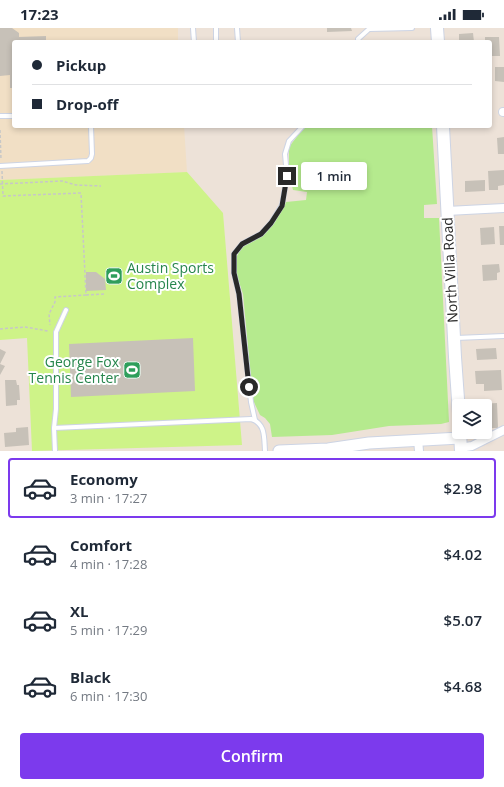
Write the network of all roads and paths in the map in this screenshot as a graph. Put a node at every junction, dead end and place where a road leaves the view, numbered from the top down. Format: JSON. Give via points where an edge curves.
{"nodes":[{"id":1,"x":193,"y":28,"type":"edge"},
{"id":2,"x":216,"y":28,"type":"edge"},
{"id":3,"x":237,"y":28,"type":"edge"},
{"id":4,"x":404,"y":28,"type":"edge"},
{"id":5,"x":412,"y":28,"type":"edge"},
{"id":6,"x":438,"y":28,"type":"edge"},
{"id":7,"x":194,"y":40,"type":"edge"},
{"id":8,"x":216,"y":40,"type":"edge"},
{"id":9,"x":238,"y":40,"type":"edge"},
{"id":10,"x":358,"y":40,"type":"edge"},
{"id":11,"x":438,"y":40,"type":"edge"},
{"id":12,"x":0,"y":116,"type":"edge"},
{"id":13,"x":12,"y":116,"type":"edge"},
{"id":14,"x":90,"y":128,"type":"edge"},
{"id":15,"x":301,"y":128,"type":"edge"},
{"id":16,"x":443,"y":128,"type":"edge"},
{"id":17,"x":0,"y":130,"type":"edge"},
{"id":18,"x":2,"y":160,"type":"dead end"},
{"id":19,"x":1,"y":167,"type":"edge"},
{"id":20,"x":1,"y":184,"type":"edge"},
{"id":21,"x":100,"y":186,"type":"dead end"},
{"id":22,"x":0,"y":196,"type":"edge"},
{"id":23,"x":3,"y":196,"type":"junction"},
{"id":24,"x":504,"y":208,"type":"edge"},
{"id":25,"x":447,"y":210,"type":"junction"},
{"id":26,"x":104,"y":294,"type":"dead end"},
{"id":27,"x":86,"y":295,"type":"junction"},
{"id":28,"x":66,"y":310,"type":"dead end"},
{"id":29,"x":50,"y":326,"type":"dead end"},
{"id":30,"x":0,"y":329,"type":"edge"},
{"id":31,"x":48,"y":331,"type":"dead end"},
{"id":32,"x":504,"y":336,"type":"edge"},
{"id":33,"x":454,"y":338,"type":"junction"},
{"id":34,"x":458,"y":399,"type":"edge"},
{"id":35,"x":255,"y":420,"type":"junction"},
{"id":36,"x":54,"y":428,"type":"junction"},
{"id":37,"x":504,"y":430,"type":"edge"},
{"id":38,"x":418,"y":440,"type":"junction"},
{"id":39,"x":460,"y":442,"type":"edge"},
{"id":40,"x":348,"y":448,"type":"edge"},
{"id":41,"x":55,"y":451,"type":"edge"},
{"id":42,"x":265,"y":451,"type":"edge"},
{"id":43,"x":279,"y":451,"type":"edge"},
{"id":44,"x":419,"y":451,"type":"edge"}],
"edges":[{"from":1,"to":7,"type":"lane"},
{"from":2,"to":8,"type":"lane"},
{"from":3,"to":9,"type":"lane"},
{"from":4,"to":5,"type":"lane"},
{"from":4,"to":10,"type":"lane","via":[[369,29]]},
{"from":6,"to":11,"type":"main road"},
{"from":12,"to":13,"type":"lane"},
{"from":14,"to":19,"type":"lane","via":[[92,154],[88,161]]},
{"from":15,"to":35,"type":"lane","via":[[289,141],[285,154],[287,176],[282,206],[261,234],[242,244],[234,254],[234,273]]},
{"from":16,"to":25,"type":"main road","name":"North Villa Road"},
{"from":17,"to":18,"type":"path"},
{"from":19,"to":20,"type":"path"},
{"from":20,"to":21,"type":"path","via":[[62,181],[76,185]]},
{"from":20,"to":23,"type":"path"},
{"from":22,"to":23,"type":"path"},
{"from":23,"to":27,"type":"path","via":[[81,193]]},
{"from":24,"to":25,"type":"street"},
{"from":25,"to":33,"type":"main road","name":"North Villa Road"},
{"from":26,"to":27,"type":"path"},
{"from":27,"to":29,"type":"path","via":[[55,297],[49,314]]},
{"from":28,"to":36,"type":"lane","via":[[56,332]]},
{"from":30,"to":31,"type":"path","via":[[25,328]]},
{"from":32,"to":33,"type":"lane"},
{"from":33,"to":34,"type":"main road","name":"North Villa Road"},
{"from":35,"to":36,"type":"lane"},
{"from":35,"to":42,"type":"lane","via":[[263,429]]},
{"from":36,"to":41,"type":"lane"},
{"from":37,"to":39,"type":"street","via":[[472,446]]},
{"from":38,"to":39,"type":"street"},
{"from":38,"to":40,"type":"street","via":[[369,443]]},
{"from":38,"to":44,"type":"street"},
{"from":40,"to":43,"type":"street"}]}
